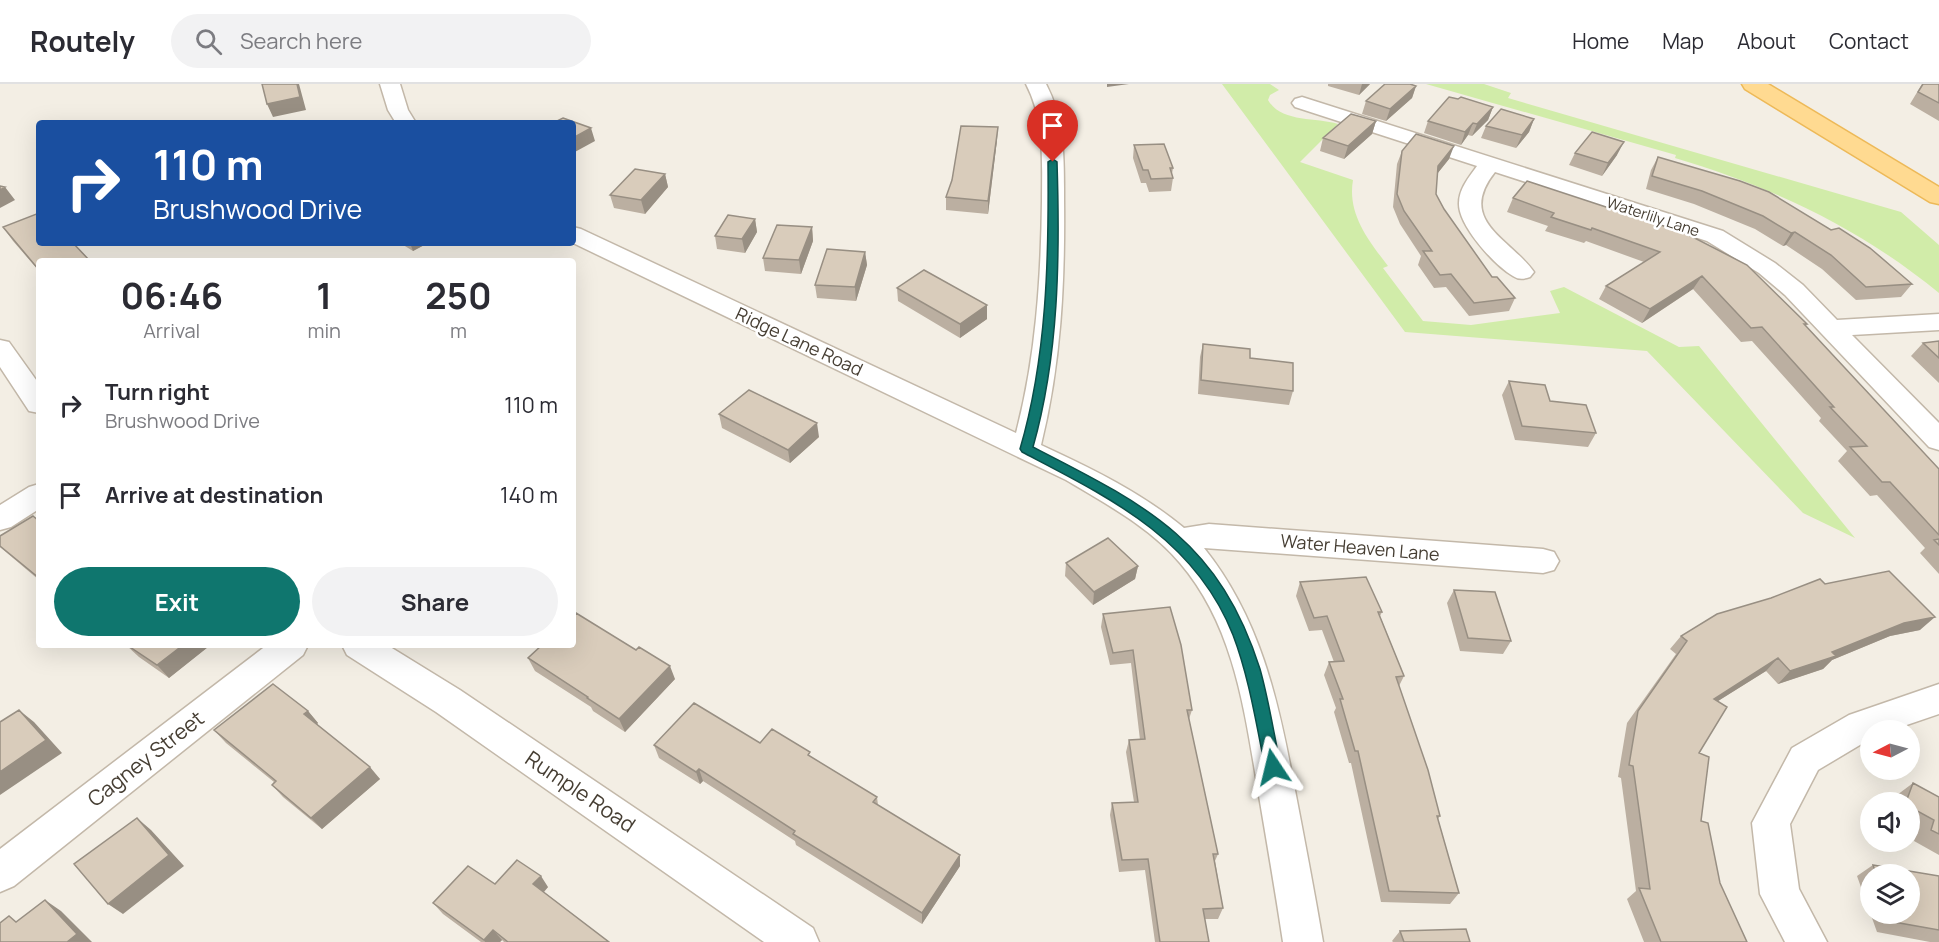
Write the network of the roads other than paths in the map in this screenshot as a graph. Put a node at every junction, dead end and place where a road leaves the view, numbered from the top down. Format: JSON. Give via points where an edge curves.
{"nodes":[{"id":1,"x":390,"y":84,"type":"edge"},
{"id":2,"x":1036,"y":84,"type":"edge"},
{"id":3,"x":1753,"y":84,"type":"edge"},
{"id":4,"x":1791,"y":84,"type":"edge"},
{"id":5,"x":1302,"y":103,"type":"dead end"},
{"id":6,"x":404,"y":120,"type":"edge"},
{"id":7,"x":1490,"y":164,"type":"junction"},
{"id":8,"x":1939,"y":172,"type":"edge"},
{"id":9,"x":1939,"y":197,"type":"edge"},
{"id":10,"x":576,"y":235,"type":"edge"},
{"id":11,"x":1522,"y":272,"type":"dead end"},
{"id":12,"x":1939,"y":322,"type":"edge"},
{"id":13,"x":1833,"y":328,"type":"junction"},
{"id":14,"x":0,"y":348,"type":"edge"},
{"id":15,"x":36,"y":400,"type":"edge"},
{"id":16,"x":1939,"y":440,"type":"edge"},
{"id":17,"x":1026,"y":449,"type":"junction"},
{"id":18,"x":36,"y":497,"type":"edge"},
{"id":19,"x":0,"y":519,"type":"edge"},
{"id":20,"x":1178,"y":541,"type":"junction"},
{"id":21,"x":1543,"y":561,"type":"dead end"},
{"id":22,"x":287,"y":648,"type":"edge"},
{"id":23,"x":364,"y":648,"type":"edge"},
{"id":24,"x":1939,"y":699,"type":"edge"},
{"id":25,"x":0,"y":873,"type":"edge"},
{"id":26,"x":799,"y":942,"type":"edge"},
{"id":27,"x":1303,"y":942,"type":"edge"},
{"id":28,"x":1807,"y":942,"type":"edge"}],
"edges":[{"from":1,"to":6,"type":"street"},
{"from":2,"to":17,"type":"street","via":[[1045,102],[1052,142],[1054,224],[1043,372]]},
{"from":3,"to":9,"type":"main road"},
{"from":4,"to":8,"type":"main road"},
{"from":5,"to":7,"type":"street","name":"Waterlily Lane"},
{"from":7,"to":11,"type":"street","via":[[1469,196],[1469,208],[1489,242]]},
{"from":7,"to":13,"type":"street","name":"Waterlily Lane","via":[[1715,236],[1767,268]]},
{"from":10,"to":17,"type":"street","name":"Ridge Lane Road"},
{"from":12,"to":13,"type":"street"},
{"from":13,"to":16,"type":"street","name":"Waterlily Lane"},
{"from":14,"to":15,"type":"street"},
{"from":17,"to":20,"type":"street","name":"Ridge Lane Road","via":[[1116,496]]},
{"from":18,"to":19,"type":"street"},
{"from":20,"to":21,"type":"street","name":"Water Heaven Lane","via":[[1209,536]]},
{"from":20,"to":27,"type":"street","name":"Ridge Lane Road","via":[[1208,575],[1227,605],[1253,671]]},
{"from":22,"to":25,"type":"street","name":"Cagney Street"},
{"from":23,"to":26,"type":"street","name":"Rumple Road","via":[[448,701]]},
{"from":24,"to":28,"type":"street","via":[[1861,726],[1805,759],[1771,823],[1780,894]]}]}
